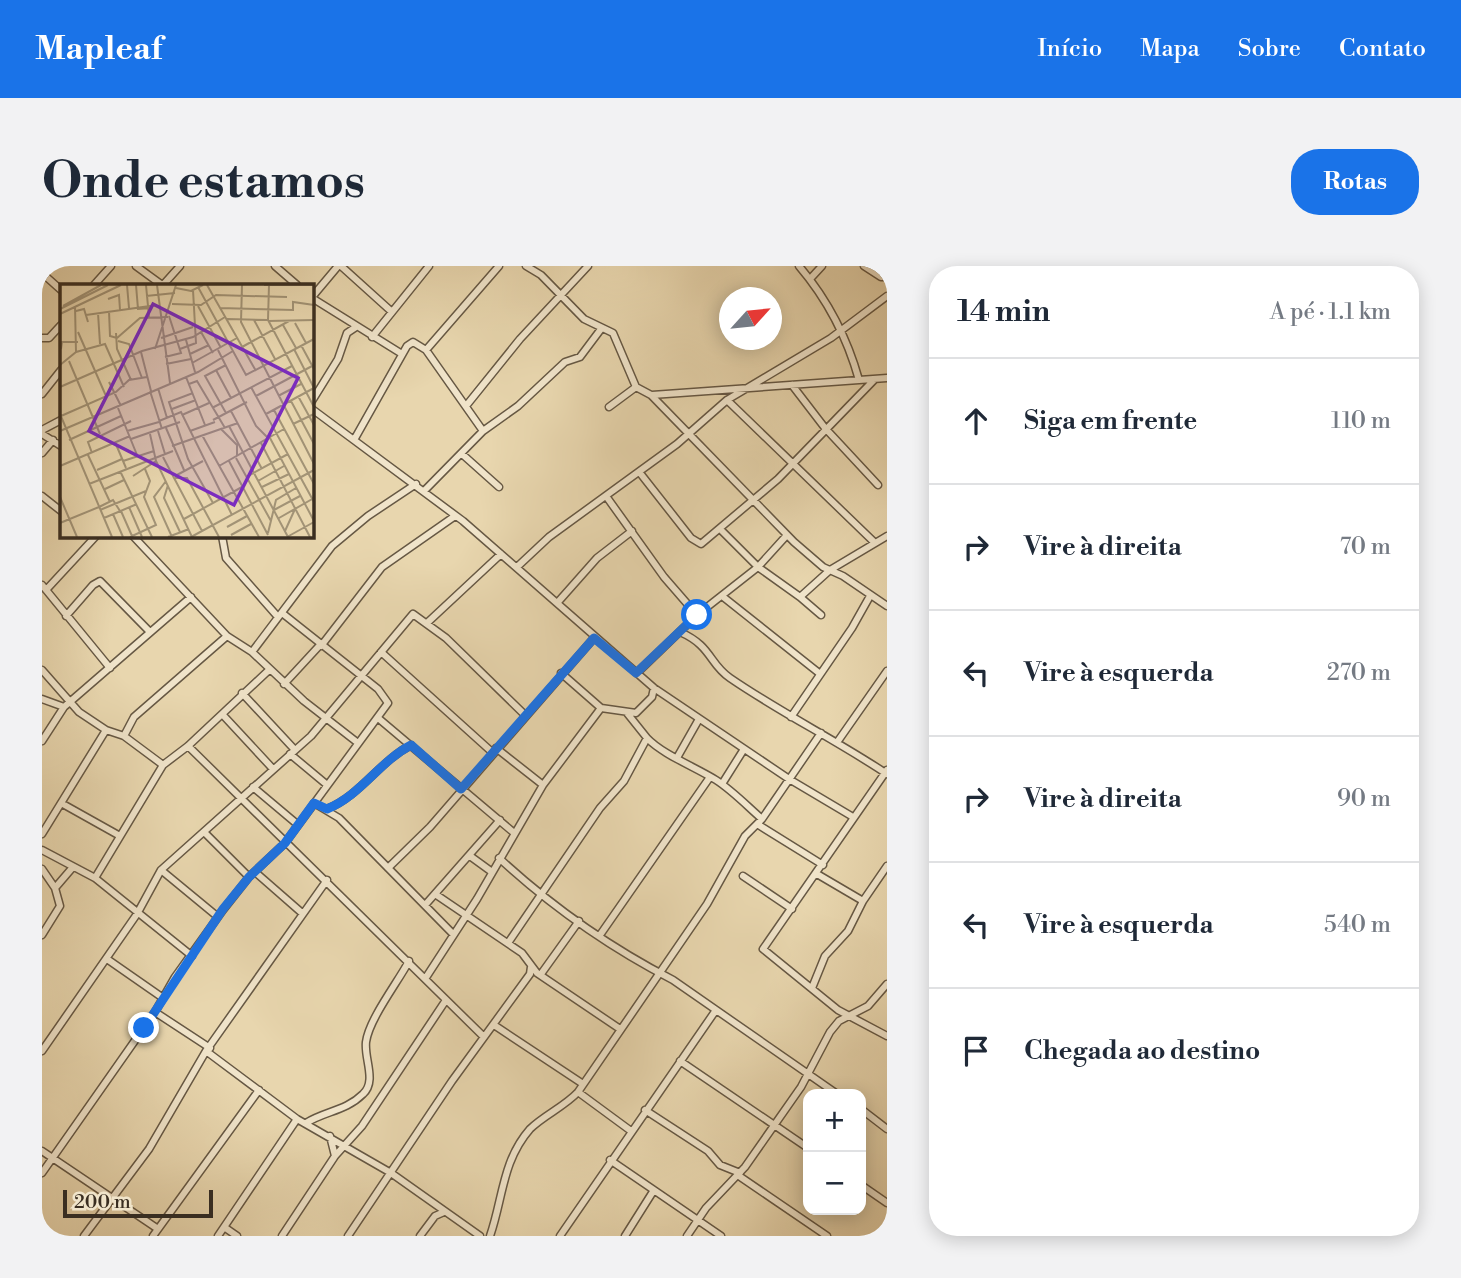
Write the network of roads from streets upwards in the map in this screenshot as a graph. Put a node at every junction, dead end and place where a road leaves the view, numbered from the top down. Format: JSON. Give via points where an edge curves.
{"nodes":[{"id":1,"x":111,"y":266,"type":"edge"},
{"id":2,"x":136,"y":266,"type":"edge"},
{"id":3,"x":180,"y":266,"type":"edge"},
{"id":4,"x":275,"y":266,"type":"edge"},
{"id":5,"x":339,"y":266,"type":"edge"},
{"id":6,"x":499,"y":266,"type":"edge"},
{"id":7,"x":526,"y":266,"type":"edge"},
{"id":8,"x":588,"y":266,"type":"edge"},
{"id":9,"x":799,"y":266,"type":"edge"},
{"id":10,"x":822,"y":266,"type":"edge"},
{"id":11,"x":864,"y":266,"type":"edge"},
{"id":12,"x":881,"y":266,"type":"edge"},
{"id":13,"x":425,"y":267,"type":"edge"},
{"id":14,"x":42,"y":273,"type":"edge"},
{"id":15,"x":887,"y":276,"type":"edge"},
{"id":16,"x":810,"y":279,"type":"junction"},
{"id":17,"x":95,"y":284,"type":"edge"},
{"id":18,"x":161,"y":284,"type":"edge"},
{"id":19,"x":163,"y":284,"type":"edge"},
{"id":20,"x":296,"y":284,"type":"edge"},
{"id":21,"x":60,"y":289,"type":"edge"},
{"id":22,"x":313,"y":296,"type":"edge"},
{"id":23,"x":560,"y":296,"type":"junction"},
{"id":24,"x":887,"y":296,"type":"edge"},
{"id":25,"x":313,"y":298,"type":"edge"},
{"id":26,"x":392,"y":312,"type":"junction"},
{"id":27,"x":60,"y":326,"type":"edge"},
{"id":28,"x":356,"y":327,"type":"junction"},
{"id":29,"x":601,"y":329,"type":"junction"},
{"id":30,"x":840,"y":331,"type":"junction"},
{"id":31,"x":55,"y":334,"type":"junction"},
{"id":32,"x":372,"y":337,"type":"junction"},
{"id":33,"x":42,"y":338,"type":"edge"},
{"id":34,"x":60,"y":339,"type":"edge"},
{"id":35,"x":426,"y":350,"type":"junction"},
{"id":36,"x":402,"y":354,"type":"junction"},
{"id":37,"x":60,"y":371,"type":"edge"},
{"id":38,"x":887,"y":378,"type":"edge"},
{"id":39,"x":859,"y":380,"type":"junction"},
{"id":40,"x":874,"y":380,"type":"junction"},
{"id":41,"x":792,"y":384,"type":"junction"},
{"id":42,"x":636,"y":387,"type":"junction"},
{"id":43,"x":746,"y":387,"type":"junction"},
{"id":44,"x":42,"y":394,"type":"edge"},
{"id":45,"x":651,"y":395,"type":"junction"},
{"id":46,"x":313,"y":399,"type":"edge"},
{"id":47,"x":727,"y":400,"type":"junction"},
{"id":48,"x":466,"y":406,"type":"junction"},
{"id":49,"x":609,"y":407,"type":"dead end"},
{"id":50,"x":313,"y":410,"type":"edge"},
{"id":51,"x":60,"y":421,"type":"edge"},
{"id":52,"x":825,"y":428,"type":"junction"},
{"id":53,"x":483,"y":431,"type":"junction"},
{"id":54,"x":42,"y":432,"type":"edge"},
{"id":55,"x":688,"y":435,"type":"junction"},
{"id":56,"x":52,"y":440,"type":"junction"},
{"id":57,"x":354,"y":440,"type":"junction"},
{"id":58,"x":60,"y":445,"type":"edge"},
{"id":59,"x":42,"y":453,"type":"edge"},
{"id":60,"x":462,"y":454,"type":"junction"},
{"id":61,"x":792,"y":464,"type":"junction"},
{"id":62,"x":640,"y":473,"type":"junction"},
{"id":63,"x":416,"y":484,"type":"junction"},
{"id":64,"x":878,"y":485,"type":"dead end"},
{"id":65,"x":499,"y":487,"type":"dead end"},
{"id":66,"x":424,"y":491,"type":"junction"},
{"id":67,"x":42,"y":496,"type":"edge"},
{"id":68,"x":606,"y":496,"type":"junction"},
{"id":69,"x":754,"y":500,"type":"junction"},
{"id":70,"x":60,"y":510,"type":"edge"},
{"id":71,"x":455,"y":516,"type":"junction"},
{"id":72,"x":721,"y":530,"type":"junction"},
{"id":73,"x":632,"y":531,"type":"junction"},
{"id":74,"x":787,"y":535,"type":"junction"},
{"id":75,"x":887,"y":536,"type":"edge"},
{"id":76,"x":93,"y":537,"type":"edge"},
{"id":77,"x":134,"y":537,"type":"edge"},
{"id":78,"x":222,"y":537,"type":"edge"},
{"id":79,"x":874,"y":542,"type":"junction"},
{"id":80,"x":501,"y":554,"type":"junction"},
{"id":81,"x":843,"y":562,"type":"junction"},
{"id":82,"x":517,"y":567,"type":"junction"},
{"id":83,"x":758,"y":567,"type":"junction"},
{"id":84,"x":830,"y":570,"type":"junction"},
{"id":85,"x":843,"y":576,"type":"junction"},
{"id":86,"x":44,"y":588,"type":"edge"},
{"id":87,"x":722,"y":596,"type":"junction"},
{"id":88,"x":870,"y":596,"type":"junction"},
{"id":89,"x":191,"y":597,"type":"junction"},
{"id":90,"x":800,"y":597,"type":"junction"},
{"id":91,"x":558,"y":602,"type":"junction"},
{"id":92,"x":887,"y":606,"type":"edge"},
{"id":93,"x":280,"y":615,"type":"junction"},
{"id":94,"x":697,"y":615,"type":"junction"},
{"id":95,"x":821,"y":615,"type":"dead end"},
{"id":96,"x":65,"y":616,"type":"junction"},
{"id":97,"x":427,"y":623,"type":"junction"},
{"id":98,"x":150,"y":632,"type":"junction"},
{"id":99,"x":680,"y":632,"type":"junction"},
{"id":100,"x":227,"y":636,"type":"junction"},
{"id":101,"x":594,"y":638,"type":"junction"},
{"id":102,"x":321,"y":645,"type":"junction"},
{"id":103,"x":251,"y":652,"type":"junction"},
{"id":104,"x":381,"y":652,"type":"junction"},
{"id":105,"x":650,"y":662,"type":"junction"},
{"id":106,"x":110,"y":668,"type":"junction"},
{"id":107,"x":42,"y":670,"type":"edge"},
{"id":108,"x":269,"y":670,"type":"junction"},
{"id":109,"x":887,"y":671,"type":"edge"},
{"id":110,"x":636,"y":673,"type":"junction"},
{"id":111,"x":819,"y":673,"type":"junction"},
{"id":112,"x":561,"y":674,"type":"junction"},
{"id":113,"x":361,"y":677,"type":"junction"},
{"id":114,"x":284,"y":684,"type":"junction"},
{"id":115,"x":652,"y":686,"type":"junction"},
{"id":116,"x":242,"y":694,"type":"junction"},
{"id":117,"x":42,"y":699,"type":"edge"},
{"id":118,"x":72,"y":701,"type":"junction"},
{"id":119,"x":593,"y":701,"type":"junction"},
{"id":120,"x":64,"y":707,"type":"junction"},
{"id":121,"x":601,"y":708,"type":"junction"},
{"id":122,"x":594,"y":713,"type":"junction"},
{"id":123,"x":627,"y":713,"type":"junction"},
{"id":124,"x":636,"y":713,"type":"junction"},
{"id":125,"x":222,"y":714,"type":"junction"},
{"id":126,"x":526,"y":716,"type":"junction"},
{"id":127,"x":791,"y":716,"type":"junction"},
{"id":128,"x":378,"y":718,"type":"junction"},
{"id":129,"x":326,"y":719,"type":"junction"},
{"id":130,"x":699,"y":719,"type":"junction"},
{"id":131,"x":634,"y":724,"type":"junction"},
{"id":132,"x":106,"y":730,"type":"junction"},
{"id":133,"x":821,"y":733,"type":"junction"},
{"id":134,"x":124,"y":736,"type":"junction"},
{"id":135,"x":647,"y":737,"type":"junction"},
{"id":136,"x":42,"y":741,"type":"edge"},
{"id":137,"x":838,"y":741,"type":"junction"},
{"id":138,"x":358,"y":743,"type":"junction"},
{"id":139,"x":411,"y":745,"type":"junction"},
{"id":140,"x":188,"y":746,"type":"junction"},
{"id":141,"x":744,"y":749,"type":"junction"},
{"id":142,"x":495,"y":751,"type":"junction"},
{"id":143,"x":292,"y":752,"type":"junction"},
{"id":144,"x":678,"y":756,"type":"junction"},
{"id":145,"x":163,"y":765,"type":"junction"},
{"id":146,"x":273,"y":769,"type":"junction"},
{"id":147,"x":886,"y":772,"type":"edge"},
{"id":148,"x":710,"y":777,"type":"junction"},
{"id":149,"x":789,"y":779,"type":"junction"},
{"id":150,"x":326,"y":784,"type":"junction"},
{"id":151,"x":722,"y":784,"type":"junction"},
{"id":152,"x":542,"y":785,"type":"junction"},
{"id":153,"x":253,"y":788,"type":"junction"},
{"id":154,"x":461,"y":789,"type":"junction"},
{"id":155,"x":240,"y":800,"type":"junction"},
{"id":156,"x":61,"y":803,"type":"junction"},
{"id":157,"x":314,"y":803,"type":"junction"},
{"id":158,"x":327,"y":809,"type":"junction"},
{"id":159,"x":853,"y":817,"type":"junction"},
{"id":160,"x":500,"y":820,"type":"junction"},
{"id":161,"x":760,"y":822,"type":"junction"},
{"id":162,"x":297,"y":824,"type":"junction"},
{"id":163,"x":204,"y":832,"type":"junction"},
{"id":164,"x":513,"y":832,"type":"junction"},
{"id":165,"x":42,"y":834,"type":"edge"},
{"id":166,"x":120,"y":836,"type":"junction"},
{"id":167,"x":286,"y":840,"type":"junction"},
{"id":168,"x":42,"y":850,"type":"edge"},
{"id":169,"x":470,"y":856,"type":"junction"},
{"id":170,"x":499,"y":858,"type":"junction"},
{"id":171,"x":823,"y":865,"type":"junction"},
{"id":172,"x":887,"y":866,"type":"edge"},
{"id":173,"x":74,"y":867,"type":"junction"},
{"id":174,"x":388,"y":868,"type":"junction"},
{"id":175,"x":42,"y":869,"type":"edge"},
{"id":176,"x":162,"y":870,"type":"junction"},
{"id":177,"x":493,"y":870,"type":"junction"},
{"id":178,"x":511,"y":870,"type":"junction"},
{"id":179,"x":252,"y":874,"type":"junction"},
{"id":180,"x":817,"y":874,"type":"junction"},
{"id":181,"x":743,"y":876,"type":"dead end"},
{"id":182,"x":95,"y":878,"type":"junction"},
{"id":183,"x":327,"y":880,"type":"junction"},
{"id":184,"x":55,"y":888,"type":"junction"},
{"id":185,"x":435,"y":894,"type":"junction"},
{"id":186,"x":543,"y":894,"type":"junction"},
{"id":187,"x":863,"y":901,"type":"junction"},
{"id":188,"x":426,"y":904,"type":"junction"},
{"id":189,"x":792,"y":909,"type":"junction"},
{"id":190,"x":137,"y":914,"type":"junction"},
{"id":191,"x":302,"y":914,"type":"junction"},
{"id":192,"x":467,"y":915,"type":"junction"},
{"id":193,"x":218,"y":917,"type":"junction"},
{"id":194,"x":579,"y":921,"type":"junction"},
{"id":195,"x":453,"y":934,"type":"junction"},
{"id":196,"x":42,"y":935,"type":"edge"},
{"id":197,"x":600,"y":935,"type":"junction"},
{"id":198,"x":508,"y":943,"type":"junction"},
{"id":199,"x":192,"y":956,"type":"junction"},
{"id":200,"x":107,"y":959,"type":"junction"},
{"id":201,"x":409,"y":961,"type":"junction"},
{"id":202,"x":535,"y":972,"type":"junction"},
{"id":203,"x":657,"y":974,"type":"junction"},
{"id":204,"x":425,"y":979,"type":"junction"},
{"id":205,"x":887,"y":984,"type":"edge"},
{"id":206,"x":812,"y":988,"type":"junction"},
{"id":207,"x":163,"y":998,"type":"junction"},
{"id":208,"x":446,"y":1000,"type":"junction"},
{"id":209,"x":716,"y":1010,"type":"junction"},
{"id":210,"x":155,"y":1012,"type":"junction"},
{"id":211,"x":847,"y":1016,"type":"junction"},
{"id":212,"x":494,"y":1026,"type":"junction"},
{"id":213,"x":620,"y":1029,"type":"junction"},
{"id":214,"x":887,"y":1035,"type":"edge"},
{"id":215,"x":484,"y":1037,"type":"junction"},
{"id":216,"x":208,"y":1050,"type":"junction"},
{"id":217,"x":42,"y":1051,"type":"edge"},
{"id":218,"x":680,"y":1061,"type":"junction"},
{"id":219,"x":806,"y":1074,"type":"junction"},
{"id":220,"x":583,"y":1084,"type":"junction"},
{"id":221,"x":829,"y":1089,"type":"edge"},
{"id":222,"x":259,"y":1090,"type":"junction"},
{"id":223,"x":578,"y":1092,"type":"junction"},
{"id":224,"x":645,"y":1110,"type":"junction"},
{"id":225,"x":866,"y":1113,"type":"edge"},
{"id":226,"x":297,"y":1119,"type":"junction"},
{"id":227,"x":306,"y":1123,"type":"junction"},
{"id":228,"x":774,"y":1126,"type":"junction"},
{"id":229,"x":887,"y":1129,"type":"edge"},
{"id":230,"x":631,"y":1131,"type":"junction"},
{"id":231,"x":330,"y":1136,"type":"junction"},
{"id":232,"x":803,"y":1145,"type":"edge"},
{"id":233,"x":346,"y":1146,"type":"junction"},
{"id":234,"x":42,"y":1151,"type":"edge"},
{"id":235,"x":335,"y":1156,"type":"junction"},
{"id":236,"x":52,"y":1158,"type":"junction"},
{"id":237,"x":610,"y":1160,"type":"junction"},
{"id":238,"x":42,"y":1173,"type":"edge"},
{"id":239,"x":391,"y":1173,"type":"junction"},
{"id":240,"x":739,"y":1174,"type":"junction"},
{"id":241,"x":866,"y":1188,"type":"edge"},
{"id":242,"x":654,"y":1190,"type":"junction"},
{"id":243,"x":111,"y":1197,"type":"junction"},
{"id":244,"x":887,"y":1203,"type":"edge"},
{"id":245,"x":436,"y":1206,"type":"junction"},
{"id":246,"x":444,"y":1212,"type":"junction"},
{"id":247,"x":435,"y":1216,"type":"junction"},
{"id":248,"x":698,"y":1219,"type":"junction"},
{"id":249,"x":224,"y":1227,"type":"junction"},
{"id":250,"x":158,"y":1229,"type":"junction"},
{"id":251,"x":84,"y":1236,"type":"edge"},
{"id":252,"x":153,"y":1236,"type":"edge"},
{"id":253,"x":218,"y":1236,"type":"edge"},
{"id":254,"x":237,"y":1236,"type":"edge"},
{"id":255,"x":282,"y":1236,"type":"edge"},
{"id":256,"x":348,"y":1236,"type":"edge"},
{"id":257,"x":420,"y":1236,"type":"edge"},
{"id":258,"x":480,"y":1236,"type":"edge"},
{"id":259,"x":489,"y":1236,"type":"edge"},
{"id":260,"x":560,"y":1236,"type":"edge"},
{"id":261,"x":625,"y":1236,"type":"edge"},
{"id":262,"x":687,"y":1236,"type":"edge"},
{"id":263,"x":721,"y":1236,"type":"edge"},
{"id":264,"x":827,"y":1236,"type":"edge"}],
"edges":[{"from":1,"to":17,"type":"street"},
{"from":2,"to":18,"type":"street"},
{"from":3,"to":19,"type":"street"},
{"from":4,"to":20,"type":"street"},
{"from":5,"to":22,"type":"street"},
{"from":5,"to":26,"type":"street"},
{"from":6,"to":35,"type":"street"},
{"from":7,"to":23,"type":"street"},
{"from":8,"to":23,"type":"street"},
{"from":9,"to":16,"type":"street"},
{"from":10,"to":16,"type":"street"},
{"from":11,"to":15,"type":"street"},
{"from":12,"to":15,"type":"street"},
{"from":13,"to":26,"type":"street"},
{"from":14,"to":21,"type":"street"},
{"from":16,"to":30,"type":"street","via":[[827,300]]},
{"from":23,"to":29,"type":"street"},
{"from":23,"to":48,"type":"street"},
{"from":24,"to":30,"type":"street"},
{"from":25,"to":28,"type":"street"},
{"from":26,"to":32,"type":"street"},
{"from":27,"to":31,"type":"street"},
{"from":28,"to":32,"type":"street"},
{"from":28,"to":46,"type":"street","via":[[347,334],[338,359]]},
{"from":29,"to":42,"type":"street","via":[[613,333]]},
{"from":29,"to":53,"type":"street","via":[[580,357],[565,362]]},
{"from":30,"to":39,"type":"street"},
{"from":30,"to":43,"type":"street"},
{"from":31,"to":33,"type":"street"},
{"from":31,"to":34,"type":"street"},
{"from":32,"to":36,"type":"street"},
{"from":35,"to":36,"type":"street","via":[[413,342]]},
{"from":35,"to":48,"type":"street"},
{"from":36,"to":57,"type":"street"},
{"from":37,"to":44,"type":"street"},
{"from":38,"to":40,"type":"street"},
{"from":39,"to":40,"type":"street"},
{"from":39,"to":41,"type":"street"},
{"from":40,"to":52,"type":"street"},
{"from":41,"to":43,"type":"street"},
{"from":41,"to":52,"type":"street"},
{"from":42,"to":45,"type":"street"},
{"from":42,"to":49,"type":"street"},
{"from":43,"to":45,"type":"street"},
{"from":43,"to":47,"type":"street"},
{"from":45,"to":55,"type":"street"},
{"from":47,"to":55,"type":"street"},
{"from":47,"to":61,"type":"street"},
{"from":48,"to":53,"type":"street"},
{"from":50,"to":57,"type":"street"},
{"from":51,"to":54,"type":"street"},
{"from":52,"to":61,"type":"street"},
{"from":52,"to":64,"type":"street"},
{"from":53,"to":60,"type":"street"},
{"from":54,"to":56,"type":"street"},
{"from":55,"to":62,"type":"street"},
{"from":55,"to":69,"type":"street"},
{"from":56,"to":58,"type":"street"},
{"from":56,"to":59,"type":"street"},
{"from":57,"to":63,"type":"street"},
{"from":60,"to":65,"type":"street"},
{"from":60,"to":66,"type":"street"},
{"from":61,"to":69,"type":"street"},
{"from":61,"to":79,"type":"street"},
{"from":62,"to":68,"type":"street"},
{"from":62,"to":72,"type":"street","via":[[698,544]]},
{"from":63,"to":66,"type":"street"},
{"from":63,"to":93,"type":"street","via":[[332,546]]},
{"from":66,"to":71,"type":"street"},
{"from":67,"to":70,"type":"street"},
{"from":68,"to":73,"type":"street"},
{"from":68,"to":82,"type":"street"},
{"from":69,"to":72,"type":"street"},
{"from":69,"to":74,"type":"street"},
{"from":71,"to":80,"type":"street"},
{"from":71,"to":102,"type":"street","via":[[382,567]]},
{"from":72,"to":83,"type":"street"},
{"from":73,"to":91,"type":"street","via":[[597,558]]},
{"from":73,"to":94,"type":"street"},
{"from":74,"to":83,"type":"street"},
{"from":74,"to":84,"type":"street"},
{"from":75,"to":79,"type":"street"},
{"from":76,"to":86,"type":"street"},
{"from":77,"to":89,"type":"street"},
{"from":78,"to":93,"type":"street","via":[[226,558]]},
{"from":79,"to":81,"type":"street"},
{"from":80,"to":82,"type":"street"},
{"from":80,"to":97,"type":"street"},
{"from":81,"to":84,"type":"street"},
{"from":81,"to":85,"type":"street"},
{"from":82,"to":91,"type":"street"},
{"from":83,"to":87,"type":"street"},
{"from":83,"to":90,"type":"street"},
{"from":84,"to":85,"type":"street"},
{"from":84,"to":90,"type":"street"},
{"from":85,"to":88,"type":"street"},
{"from":86,"to":96,"type":"street"},
{"from":87,"to":94,"type":"street"},
{"from":87,"to":111,"type":"street"},
{"from":88,"to":92,"type":"street"},
{"from":88,"to":111,"type":"street"},
{"from":89,"to":98,"type":"street"},
{"from":89,"to":100,"type":"street"},
{"from":90,"to":95,"type":"street"},
{"from":91,"to":101,"type":"street"},
{"from":93,"to":102,"type":"street"},
{"from":93,"to":103,"type":"street"},
{"from":94,"to":99,"type":"street"},
{"from":96,"to":98,"type":"street","via":[[100,581]]},
{"from":96,"to":106,"type":"street"},
{"from":97,"to":104,"type":"street","via":[[413,614]]},
{"from":97,"to":126,"type":"street"},
{"from":98,"to":106,"type":"street"},
{"from":99,"to":105,"type":"street"},
{"from":99,"to":127,"type":"street","via":[[707,649],[725,675]]},
{"from":100,"to":103,"type":"street"},
{"from":100,"to":134,"type":"street","via":[[134,717]]},
{"from":101,"to":110,"type":"street"},
{"from":101,"to":112,"type":"street"},
{"from":102,"to":113,"type":"street"},
{"from":102,"to":114,"type":"street"},
{"from":103,"to":108,"type":"street"},
{"from":104,"to":113,"type":"street"},
{"from":104,"to":142,"type":"street"},
{"from":105,"to":110,"type":"street"},
{"from":105,"to":115,"type":"street","via":[[647,672]]},
{"from":106,"to":118,"type":"street"},
{"from":107,"to":118,"type":"street"},
{"from":108,"to":114,"type":"street"},
{"from":108,"to":116,"type":"street"},
{"from":109,"to":137,"type":"street"},
{"from":110,"to":115,"type":"street"},
{"from":111,"to":127,"type":"street"},
{"from":112,"to":119,"type":"street"},
{"from":112,"to":126,"type":"street"},
{"from":113,"to":128,"type":"street","via":[[388,700]]},
{"from":113,"to":129,"type":"street"},
{"from":114,"to":129,"type":"street"},
{"from":115,"to":124,"type":"street","via":[[652,698]]},
{"from":115,"to":130,"type":"street"},
{"from":116,"to":125,"type":"street"},
{"from":116,"to":143,"type":"street"},
{"from":117,"to":120,"type":"street"},
{"from":118,"to":120,"type":"street"},
{"from":118,"to":132,"type":"street","via":[[79,712]]},
{"from":119,"to":121,"type":"street"},
{"from":119,"to":122,"type":"street"},
{"from":120,"to":136,"type":"street"},
{"from":121,"to":122,"type":"street"},
{"from":121,"to":123,"type":"street"},
{"from":122,"to":152,"type":"street"},
{"from":123,"to":124,"type":"street"},
{"from":123,"to":131,"type":"street"},
{"from":124,"to":131,"type":"street"},
{"from":125,"to":140,"type":"street"},
{"from":125,"to":146,"type":"street"},
{"from":126,"to":142,"type":"street"},
{"from":127,"to":133,"type":"street"},
{"from":128,"to":138,"type":"street"},
{"from":128,"to":139,"type":"street"},
{"from":129,"to":138,"type":"street"},
{"from":129,"to":143,"type":"street"},
{"from":130,"to":141,"type":"street"},
{"from":130,"to":144,"type":"street"},
{"from":131,"to":135,"type":"street"},
{"from":132,"to":134,"type":"street"},
{"from":132,"to":156,"type":"street"},
{"from":133,"to":137,"type":"street"},
{"from":133,"to":149,"type":"street"},
{"from":134,"to":145,"type":"street"},
{"from":135,"to":144,"type":"street","via":[[659,749]]},
{"from":135,"to":186,"type":"street","via":[[627,775]]},
{"from":137,"to":147,"type":"street"},
{"from":138,"to":150,"type":"street"},
{"from":139,"to":154,"type":"street"},
{"from":139,"to":158,"type":"street","via":[[397,752],[347,799]]},
{"from":140,"to":145,"type":"street"},
{"from":140,"to":155,"type":"street"},
{"from":141,"to":149,"type":"street"},
{"from":141,"to":151,"type":"street"},
{"from":142,"to":152,"type":"street"},
{"from":142,"to":154,"type":"street"},
{"from":143,"to":146,"type":"street"},
{"from":143,"to":150,"type":"street"},
{"from":144,"to":148,"type":"street"},
{"from":145,"to":166,"type":"street"},
{"from":146,"to":153,"type":"street"},
{"from":147,"to":159,"type":"street"},
{"from":148,"to":151,"type":"street"},
{"from":148,"to":197,"type":"street"},
{"from":149,"to":159,"type":"street"},
{"from":149,"to":161,"type":"street"},
{"from":150,"to":157,"type":"street"},
{"from":151,"to":161,"type":"street"},
{"from":152,"to":164,"type":"street"},
{"from":153,"to":155,"type":"street"},
{"from":153,"to":162,"type":"street"},
{"from":154,"to":160,"type":"street"},
{"from":154,"to":174,"type":"street"},
{"from":155,"to":163,"type":"street"},
{"from":155,"to":167,"type":"street"},
{"from":156,"to":165,"type":"street"},
{"from":156,"to":166,"type":"street"},
{"from":157,"to":158,"type":"street"},
{"from":157,"to":162,"type":"street"},
{"from":158,"to":174,"type":"street"},
{"from":159,"to":171,"type":"street"},
{"from":160,"to":164,"type":"street"},
{"from":160,"to":169,"type":"street"},
{"from":161,"to":171,"type":"street"},
{"from":161,"to":203,"type":"street","via":[[745,836],[707,904]]},
{"from":162,"to":167,"type":"street"},
{"from":163,"to":176,"type":"street"},
{"from":163,"to":179,"type":"street"},
{"from":164,"to":170,"type":"street"},
{"from":166,"to":182,"type":"street"},
{"from":167,"to":179,"type":"street"},
{"from":167,"to":183,"type":"street"},
{"from":168,"to":173,"type":"street"},
{"from":169,"to":177,"type":"street"},
{"from":169,"to":185,"type":"street"},
{"from":170,"to":177,"type":"street"},
{"from":170,"to":178,"type":"street"},
{"from":171,"to":180,"type":"street"},
{"from":172,"to":187,"type":"street"},
{"from":173,"to":182,"type":"street"},
{"from":173,"to":184,"type":"street"},
{"from":174,"to":188,"type":"street"},
{"from":175,"to":184,"type":"street"},
{"from":176,"to":190,"type":"street"},
{"from":176,"to":193,"type":"street"},
{"from":177,"to":178,"type":"street"},
{"from":177,"to":192,"type":"street"},
{"from":178,"to":186,"type":"street"},
{"from":179,"to":191,"type":"street"},
{"from":179,"to":193,"type":"street"},
{"from":180,"to":187,"type":"street"},
{"from":180,"to":189,"type":"street"},
{"from":181,"to":189,"type":"street"},
{"from":182,"to":190,"type":"street"},
{"from":183,"to":191,"type":"street"},
{"from":183,"to":201,"type":"street"},
{"from":184,"to":196,"type":"street","via":[[60,906]]},
{"from":185,"to":188,"type":"street"},
{"from":185,"to":192,"type":"street"},
{"from":186,"to":194,"type":"street"},
{"from":186,"to":198,"type":"street"},
{"from":187,"to":206,"type":"street","via":[[848,931],[825,956]]},
{"from":188,"to":195,"type":"street"},
{"from":189,"to":206,"type":"street","via":[[763,949]]},
{"from":190,"to":199,"type":"street"},
{"from":190,"to":200,"type":"street"},
{"from":191,"to":216,"type":"street"},
{"from":192,"to":195,"type":"street"},
{"from":192,"to":198,"type":"street"},
{"from":193,"to":199,"type":"street"},
{"from":194,"to":197,"type":"street"},
{"from":194,"to":202,"type":"street"},
{"from":195,"to":204,"type":"street"},
{"from":197,"to":203,"type":"street"},
{"from":198,"to":202,"type":"street","via":[[524,955]]},
{"from":199,"to":207,"type":"street"},
{"from":200,"to":207,"type":"street"},
{"from":200,"to":217,"type":"street"},
{"from":201,"to":204,"type":"street"},
{"from":201,"to":227,"type":"street","via":[[368,1035],[366,1091],[341,1110]]},
{"from":202,"to":212,"type":"street"},
{"from":202,"to":213,"type":"street"},
{"from":203,"to":209,"type":"street"},
{"from":203,"to":213,"type":"street"},
{"from":204,"to":208,"type":"street"},
{"from":205,"to":211,"type":"street","via":[[868,1006]]},
{"from":206,"to":211,"type":"street"},
{"from":207,"to":210,"type":"street"},
{"from":208,"to":215,"type":"street"},
{"from":208,"to":233,"type":"street"},
{"from":209,"to":218,"type":"street"},
{"from":209,"to":219,"type":"street"},
{"from":210,"to":216,"type":"street"},
{"from":210,"to":236,"type":"street"},
{"from":211,"to":214,"type":"street"},
{"from":211,"to":219,"type":"street","via":[[830,1032]]},
{"from":212,"to":215,"type":"street"},
{"from":212,"to":220,"type":"street"},
{"from":213,"to":220,"type":"street"},
{"from":215,"to":239,"type":"street"},
{"from":216,"to":222,"type":"street"},
{"from":216,"to":243,"type":"street","via":[[149,1149]]},
{"from":218,"to":224,"type":"street"},
{"from":218,"to":228,"type":"street"},
{"from":219,"to":221,"type":"street"},
{"from":219,"to":228,"type":"street"},
{"from":220,"to":223,"type":"street"},
{"from":222,"to":226,"type":"street"},
{"from":222,"to":250,"type":"street"},
{"from":223,"to":230,"type":"street"},
{"from":223,"to":259,"type":"street","via":[[530,1129],[514,1151]]},
{"from":224,"to":230,"type":"street"},
{"from":224,"to":240,"type":"street"},
{"from":225,"to":229,"type":"street"},
{"from":226,"to":227,"type":"street"},
{"from":226,"to":249,"type":"street"},
{"from":227,"to":231,"type":"street"},
{"from":228,"to":232,"type":"street"},
{"from":228,"to":240,"type":"street"},
{"from":230,"to":237,"type":"street"},
{"from":231,"to":233,"type":"street"},
{"from":231,"to":235,"type":"street"},
{"from":233,"to":235,"type":"street"},
{"from":233,"to":239,"type":"street"},
{"from":234,"to":236,"type":"street"},
{"from":235,"to":255,"type":"street"},
{"from":236,"to":238,"type":"street"},
{"from":236,"to":243,"type":"street"},
{"from":237,"to":242,"type":"street"},
{"from":237,"to":260,"type":"street"},
{"from":239,"to":245,"type":"street"},
{"from":239,"to":256,"type":"street"},
{"from":240,"to":248,"type":"street"},
{"from":240,"to":264,"type":"street"},
{"from":241,"to":244,"type":"street"},
{"from":242,"to":248,"type":"street"},
{"from":242,"to":261,"type":"street"},
{"from":243,"to":250,"type":"street"},
{"from":243,"to":251,"type":"street"},
{"from":245,"to":246,"type":"street"},
{"from":245,"to":247,"type":"street"},
{"from":246,"to":247,"type":"street"},
{"from":246,"to":258,"type":"street"},
{"from":247,"to":257,"type":"street"},
{"from":248,"to":262,"type":"street"},
{"from":248,"to":263,"type":"street"},
{"from":249,"to":253,"type":"street"},
{"from":249,"to":254,"type":"street"},
{"from":250,"to":252,"type":"street"}]}
